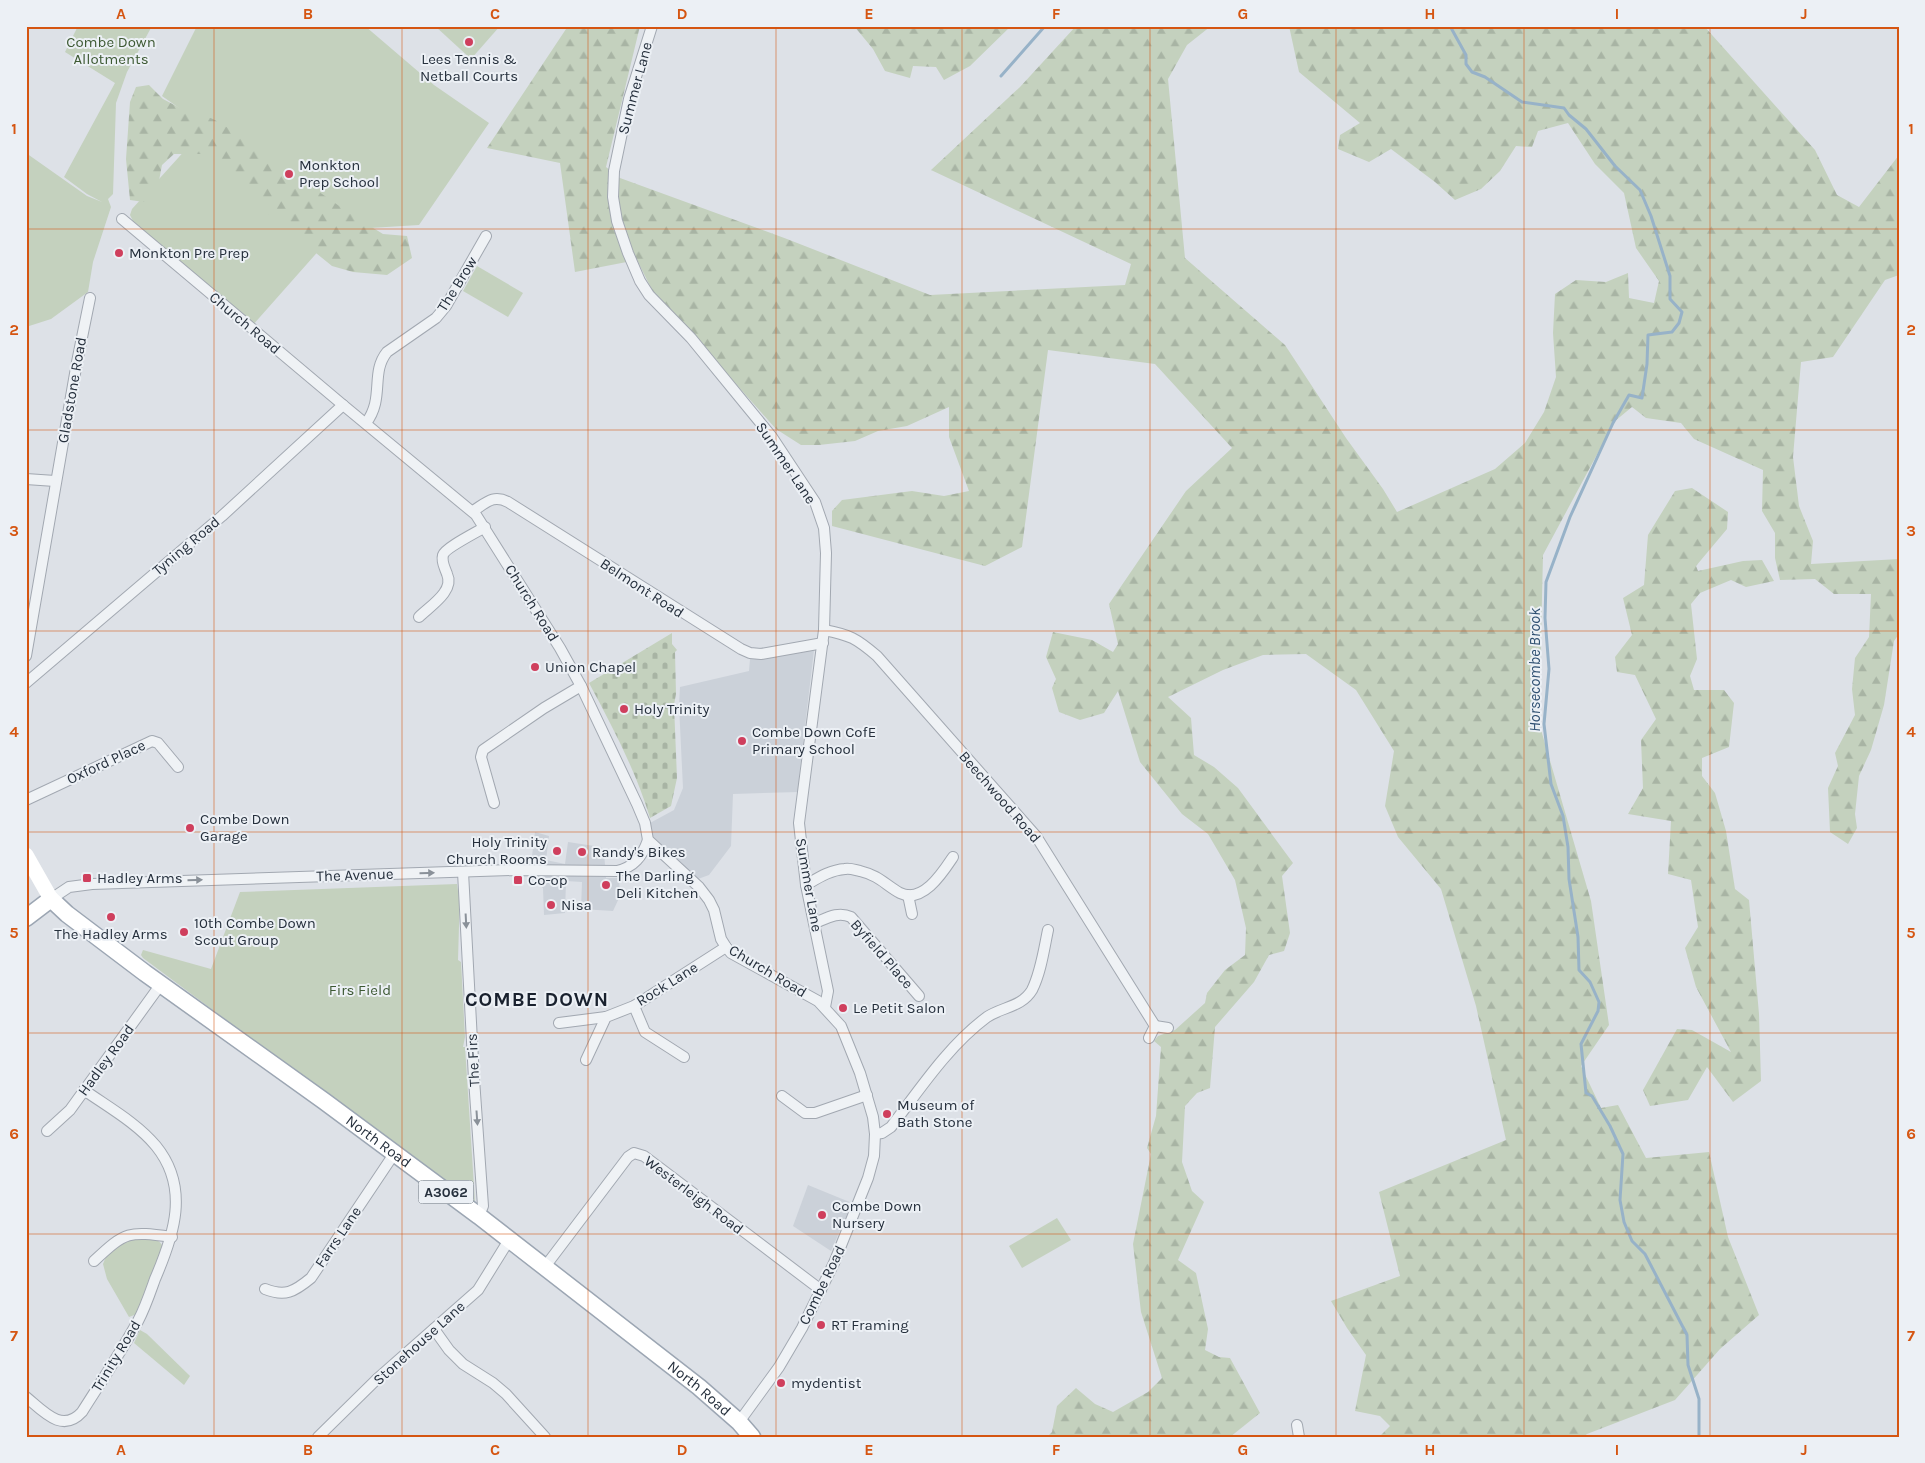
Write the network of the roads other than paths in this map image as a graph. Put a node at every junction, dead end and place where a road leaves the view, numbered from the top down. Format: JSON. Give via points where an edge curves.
{"nodes":[{"id":1,"x":652,"y":26,"type":"edge"},
{"id":2,"x":122,"y":219,"type":"dead end"},
{"id":3,"x":486,"y":236,"type":"dead end"},
{"id":4,"x":90,"y":298,"type":"dead end"},
{"id":5,"x":343,"y":405,"type":"junction"},
{"id":6,"x":366,"y":423,"type":"junction"},
{"id":7,"x":26,"y":479,"type":"edge"},
{"id":8,"x":56,"y":481,"type":"junction"},
{"id":9,"x":473,"y":511,"type":"junction"},
{"id":10,"x":485,"y":527,"type":"junction"},
{"id":11,"x":420,"y":617,"type":"dead end"},
{"id":12,"x":824,"y":630,"type":"junction"},
{"id":13,"x":823,"y":643,"type":"junction"},
{"id":14,"x":26,"y":656,"type":"edge"},
{"id":15,"x":26,"y":683,"type":"edge"},
{"id":16,"x":581,"y":686,"type":"junction"},
{"id":17,"x":178,"y":768,"type":"dead end"},
{"id":18,"x":26,"y":800,"type":"edge"},
{"id":19,"x":494,"y":803,"type":"dead end"},
{"id":20,"x":648,"y":840,"type":"junction"},
{"id":21,"x":26,"y":855,"type":"edge"},
{"id":22,"x":953,"y":857,"type":"dead end"},
{"id":23,"x":463,"y":872,"type":"junction"},
{"id":24,"x":806,"y":885,"type":"junction"},
{"id":25,"x":908,"y":895,"type":"junction"},
{"id":26,"x":51,"y":899,"type":"junction"},
{"id":27,"x":912,"y":914,"type":"dead end"},
{"id":28,"x":26,"y":918,"type":"edge"},
{"id":29,"x":815,"y":923,"type":"junction"},
{"id":30,"x":1048,"y":930,"type":"dead end"},
{"id":31,"x":726,"y":947,"type":"junction"},
{"id":32,"x":161,"y":984,"type":"junction"},
{"id":33,"x":919,"y":996,"type":"dead end"},
{"id":34,"x":634,"y":1006,"type":"junction"},
{"id":35,"x":825,"y":1007,"type":"junction"},
{"id":36,"x":606,"y":1017,"type":"junction"},
{"id":37,"x":559,"y":1023,"type":"dead end"},
{"id":38,"x":1155,"y":1026,"type":"junction"},
{"id":39,"x":1168,"y":1028,"type":"dead end"},
{"id":40,"x":1149,"y":1038,"type":"dead end"},
{"id":41,"x":684,"y":1057,"type":"dead end"},
{"id":42,"x":586,"y":1060,"type":"dead end"},
{"id":43,"x":84,"y":1090,"type":"junction"},
{"id":44,"x":867,"y":1095,"type":"junction"},
{"id":45,"x":782,"y":1096,"type":"dead end"},
{"id":46,"x":47,"y":1131,"type":"dead end"},
{"id":47,"x":876,"y":1134,"type":"junction"},
{"id":48,"x":394,"y":1154,"type":"junction"},
{"id":49,"x":479,"y":1216,"type":"junction"},
{"id":50,"x":172,"y":1237,"type":"junction"},
{"id":51,"x":509,"y":1240,"type":"junction"},
{"id":52,"x":94,"y":1261,"type":"dead end"},
{"id":53,"x":544,"y":1268,"type":"junction"},
{"id":54,"x":265,"y":1289,"type":"dead end"},
{"id":55,"x":821,"y":1290,"type":"junction"},
{"id":56,"x":434,"y":1329,"type":"junction"},
{"id":57,"x":26,"y":1397,"type":"edge"},
{"id":58,"x":739,"y":1422,"type":"junction"},
{"id":59,"x":1297,"y":1425,"type":"dead end"},
{"id":60,"x":750,"y":1436,"type":"edge"},
{"id":61,"x":318,"y":1437,"type":"edge"},
{"id":62,"x":545,"y":1437,"type":"edge"},
{"id":63,"x":1298,"y":1437,"type":"edge"}],
"edges":[{"from":1,"to":12,"type":"street","name":"Summer Lane","via":[[629,99],[614,171],[613,197],[617,221],[648,295],[691,338],[772,437],[815,502],[824,528],[826,553]]},
{"from":2,"to":5,"type":"street","name":"Church Road"},
{"from":3,"to":6,"type":"street","name":"The Brow","via":[[436,318],[387,352],[382,359],[376,405]]},
{"from":4,"to":8,"type":"street","name":"Gladstone Road"},
{"from":5,"to":6,"type":"street","name":"Church Road"},
{"from":5,"to":15,"type":"street","name":"Tyning Road","via":[[222,516]]},
{"from":6,"to":9,"type":"street","name":"Church Road"},
{"from":7,"to":8,"type":"street"},
{"from":8,"to":14,"type":"street","name":"Gladstone Road"},
{"from":9,"to":10,"type":"street","name":"Church Road"},
{"from":9,"to":13,"type":"street","name":"Belmont Road","via":[[493,499],[508,502],[750,653]]},
{"from":10,"to":11,"type":"street","via":[[447,549],[443,564],[449,585]]},
{"from":10,"to":16,"type":"street","name":"Church Road"},
{"from":12,"to":13,"type":"street","name":"Summer Lane"},
{"from":12,"to":38,"type":"street","name":"Beechwood Road","via":[[859,640],[877,656],[1036,836]]},
{"from":13,"to":24,"type":"street","name":"Summer Lane","via":[[799,823]]},
{"from":16,"to":19,"type":"street","via":[[483,750],[481,757]]},
{"from":16,"to":20,"type":"street","name":"Church Road","via":[[637,804]]},
{"from":17,"to":18,"type":"street","name":"Oxford Place","via":[[158,743],[152,741]]},
{"from":20,"to":23,"type":"street","name":"The Avenue","via":[[632,866],[617,871]]},
{"from":20,"to":31,"type":"street","name":"Church Road","via":[[704,893],[714,910]]},
{"from":21,"to":26,"type":"street","name":"North Road"},
{"from":22,"to":25,"type":"street","via":[[926,889]]},
{"from":26,"to":23,"type":"street","name":"The Avenue","one_way":true,"via":[[70,887],[92,884]]},
{"from":23,"to":49,"type":"street","name":"The Firs","one_way":true,"via":[[483,1206]]},
{"from":24,"to":25,"type":"street","via":[[828,873],[848,868],[877,876]]},
{"from":24,"to":29,"type":"street","name":"Summer Lane"},
{"from":25,"to":27,"type":"street"},
{"from":26,"to":28,"type":"main road"},
{"from":26,"to":32,"type":"main road","name":"North Road","number":"A3062"},
{"from":29,"to":33,"type":"street","name":"Byfield Place","via":[[837,914],[851,917]]},
{"from":29,"to":35,"type":"street","name":"Summer Lane","via":[[828,991]]},
{"from":30,"to":47,"type":"street","via":[[1032,990],[1012,1007],[996,1011],[966,1036],[938,1065],[891,1127]]},
{"from":31,"to":34,"type":"street","name":"Rock Lane"},
{"from":31,"to":35,"type":"street","name":"Church Road"},
{"from":32,"to":43,"type":"street","name":"Hadley Road"},
{"from":32,"to":48,"type":"main road","name":"North Road","number":"A3062"},
{"from":34,"to":36,"type":"street","name":"Rock Lane"},
{"from":34,"to":41,"type":"street","via":[[645,1032]]},
{"from":35,"to":44,"type":"street","name":"Church Road","via":[[844,1032]]},
{"from":36,"to":37,"type":"street","name":"Rock Lane"},
{"from":36,"to":42,"type":"street"},
{"from":38,"to":39,"type":"street"},
{"from":38,"to":40,"type":"street"},
{"from":43,"to":46,"type":"street","name":"Hadley Road","via":[[70,1110]]},
{"from":43,"to":50,"type":"street","name":"Trinity Road","via":[[143,1133],[167,1164],[174,1184],[176,1205]]},
{"from":44,"to":45,"type":"street","via":[[814,1113],[805,1113]]},
{"from":44,"to":47,"type":"street","name":"Church Road"},
{"from":47,"to":55,"type":"street","name":"Combe Road","via":[[868,1178]]},
{"from":48,"to":49,"type":"main road","name":"North Road","number":"A3062"},
{"from":48,"to":54,"type":"street","name":"Farrs Lane","via":[[311,1278],[290,1292],[278,1294]]},
{"from":49,"to":51,"type":"main road","name":"North Road","number":"A3062"},
{"from":50,"to":52,"type":"street","via":[[141,1233],[128,1235]]},
{"from":50,"to":57,"type":"street","name":"Trinity Road","via":[[138,1320],[77,1418],[68,1422],[51,1418]]},
{"from":51,"to":53,"type":"main road","name":"North Road","number":"A3062"},
{"from":51,"to":56,"type":"street","name":"Stonehouse Lane","via":[[478,1290]]},
{"from":53,"to":55,"type":"street","name":"Westerleigh Road","via":[[634,1153],[644,1156]]},
{"from":53,"to":58,"type":"main road","name":"North Road","number":"A3062","via":[[699,1387]]},
{"from":55,"to":58,"type":"street","name":"Combe Road","via":[[779,1367]]},
{"from":56,"to":61,"type":"street","name":"Stonehouse Lane"},
{"from":56,"to":62,"type":"street","via":[[463,1364],[506,1394]]},
{"from":58,"to":60,"type":"main road","number":"A3062"},
{"from":59,"to":63,"type":"street"}]}
